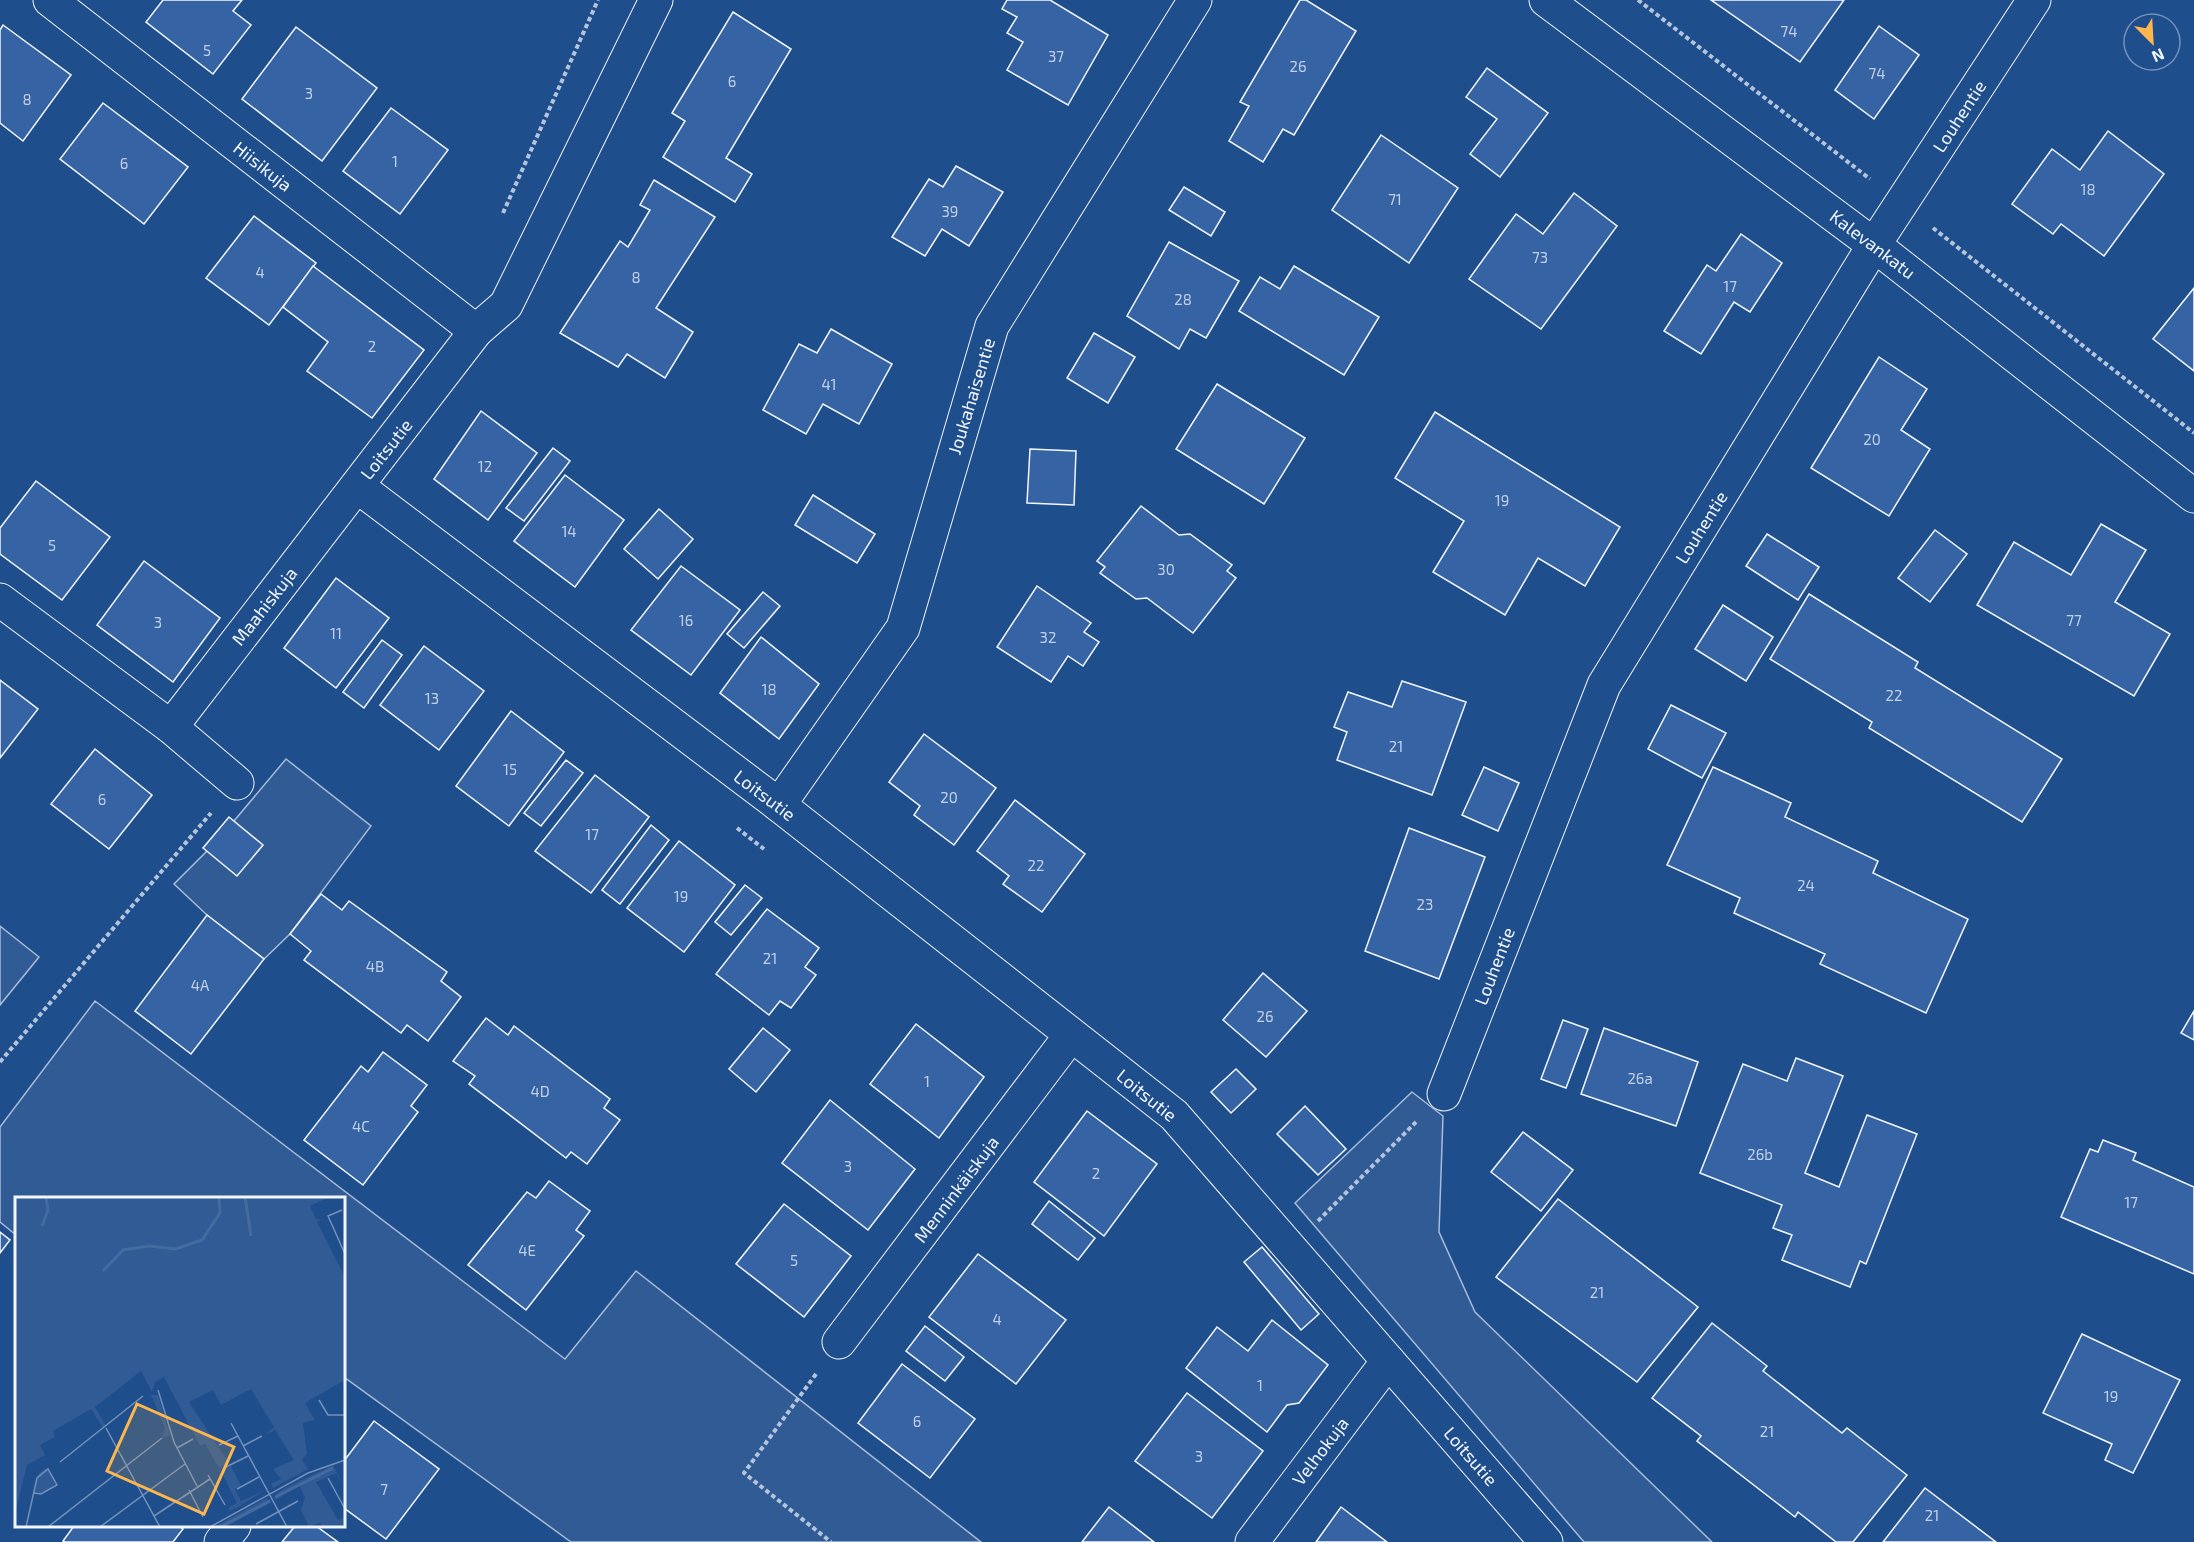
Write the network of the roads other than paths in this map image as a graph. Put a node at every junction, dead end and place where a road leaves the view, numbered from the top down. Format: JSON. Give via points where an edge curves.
{"nodes":[{"id":1,"x":50,"y":0,"type":"edge"},
{"id":2,"x":656,"y":0,"type":"edge"},
{"id":3,"x":1196,"y":0,"type":"edge"},
{"id":4,"x":1546,"y":0,"type":"edge"},
{"id":5,"x":2034,"y":0,"type":"edge"},
{"id":6,"x":1874,"y":245,"type":"junction"},
{"id":7,"x":476,"y":331,"type":"junction"},
{"id":8,"x":357,"y":486,"type":"junction"},
{"id":9,"x":2194,"y":496,"type":"edge"},
{"id":10,"x":0,"y":600,"type":"edge"},
{"id":11,"x":171,"y":727,"type":"junction"},
{"id":12,"x":237,"y":783,"type":"road end"},
{"id":13,"x":779,"y":805,"type":"junction"},
{"id":14,"x":1071,"y":1035,"type":"junction"},
{"id":15,"x":1444,"y":1094,"type":"road end"},
{"id":16,"x":839,"y":1342,"type":"road end"},
{"id":17,"x":1388,"y":1361,"type":"junction"},
{"id":18,"x":233,"y":1527,"type":"edge"},
{"id":19,"x":221,"y":1542,"type":"edge"},
{"id":20,"x":1252,"y":1542,"type":"edge"},
{"id":21,"x":1546,"y":1542,"type":"edge"}],
"edges":[{"from":1,"to":7,"type":"street","name":"Hiisikuja"},
{"from":2,"to":7,"type":"street","name":"Loitsutie","via":[[506,305]]},
{"from":3,"to":13,"type":"street","name":"Joukahaisentie","via":[[992,326],[903,628]]},
{"from":4,"to":6,"type":"street","name":"Kalevankatu"},
{"from":5,"to":6,"type":"street","name":"Louhentie"},
{"from":6,"to":9,"type":"street","name":"Kalevankatu"},
{"from":6,"to":15,"type":"street","name":"Louhentie","via":[[1604,685]]},
{"from":7,"to":8,"type":"street","name":"Loitsutie"},
{"from":8,"to":11,"type":"street","name":"Maahiskuja"},
{"from":8,"to":13,"type":"street","name":"Loitsutie"},
{"from":10,"to":11,"type":"street"},
{"from":11,"to":12,"type":"street"},
{"from":13,"to":14,"type":"street","name":"Loitsutie"},
{"from":14,"to":16,"type":"street","name":"Menninkäiskuja"},
{"from":14,"to":17,"type":"street","name":"Loitsutie","via":[[1174,1115]]},
{"from":17,"to":20,"type":"street","name":"Velhokuja"},
{"from":17,"to":21,"type":"street","name":"Loitsutie"},
{"from":18,"to":19,"type":"street"}]}
